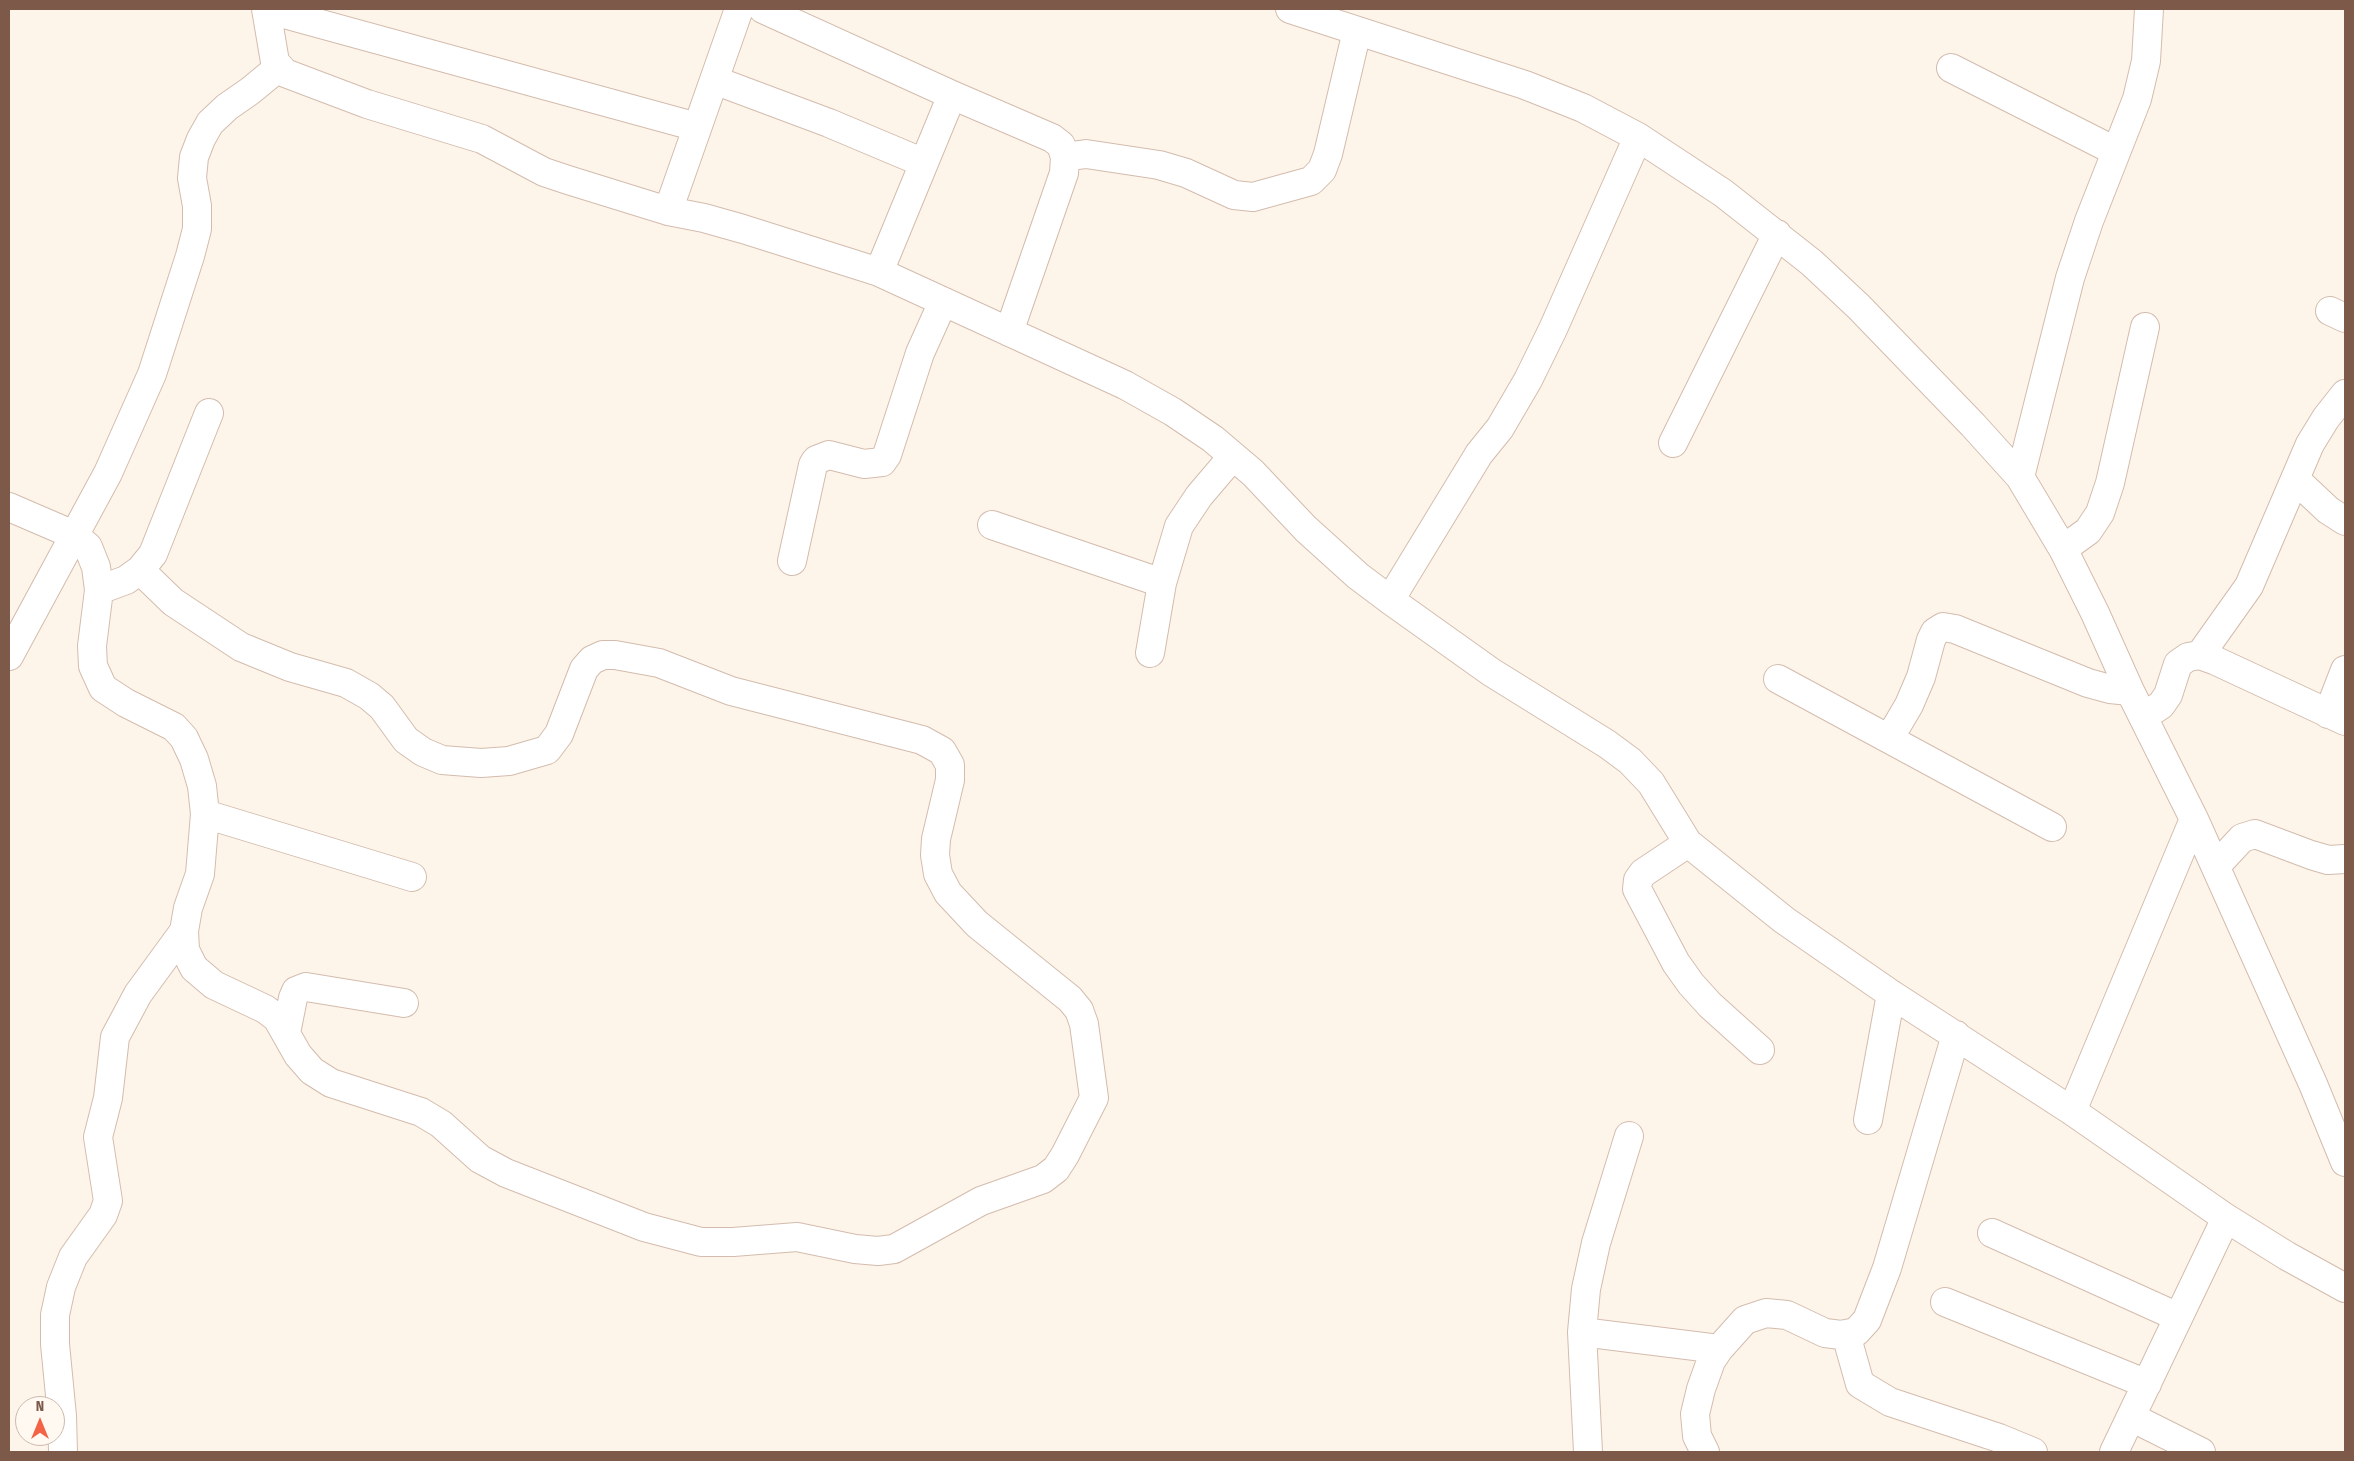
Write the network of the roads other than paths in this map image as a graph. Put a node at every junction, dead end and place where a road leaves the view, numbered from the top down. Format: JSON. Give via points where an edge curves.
{"nodes":[{"id":1,"x":266,"y":9,"type":"edge"},
{"id":2,"x":739,"y":9,"type":"edge"},
{"id":3,"x":763,"y":9,"type":"edge"},
{"id":4,"x":1290,"y":9,"type":"edge"},
{"id":5,"x":2149,"y":9,"type":"edge"},
{"id":6,"x":1357,"y":31,"type":"junction"},
{"id":7,"x":278,"y":68,"type":"junction"},
{"id":8,"x":1951,"y":68,"type":"dead end"},
{"id":9,"x":714,"y":80,"type":"junction"},
{"id":10,"x":952,"y":96,"type":"junction"},
{"id":11,"x":697,"y":127,"type":"junction"},
{"id":12,"x":1638,"y":137,"type":"junction"},
{"id":13,"x":2116,"y":151,"type":"junction"},
{"id":14,"x":1065,"y":157,"type":"junction"},
{"id":15,"x":924,"y":163,"type":"junction"},
{"id":16,"x":668,"y":211,"type":"junction"},
{"id":17,"x":1777,"y":234,"type":"junction"},
{"id":18,"x":879,"y":272,"type":"junction"},
{"id":19,"x":943,"y":302,"type":"junction"},
{"id":20,"x":2145,"y":327,"type":"dead end"},
{"id":21,"x":1009,"y":332,"type":"junction"},
{"id":22,"x":2345,"y":394,"type":"edge"},
{"id":23,"x":209,"y":413,"type":"dead end"},
{"id":24,"x":1672,"y":443,"type":"dead end"},
{"id":25,"x":1233,"y":456,"type":"junction"},
{"id":26,"x":2020,"y":477,"type":"junction"},
{"id":27,"x":2295,"y":479,"type":"junction"},
{"id":28,"x":9,"y":507,"type":"edge"},
{"id":29,"x":2345,"y":521,"type":"edge"},
{"id":30,"x":992,"y":525,"type":"dead end"},
{"id":31,"x":74,"y":535,"type":"junction"},
{"id":32,"x":2063,"y":549,"type":"junction"},
{"id":33,"x":792,"y":561,"type":"dead end"},
{"id":34,"x":140,"y":570,"type":"junction"},
{"id":35,"x":1162,"y":583,"type":"junction"},
{"id":36,"x":99,"y":590,"type":"junction"},
{"id":37,"x":1390,"y":600,"type":"junction"},
{"id":38,"x":1150,"y":653,"type":"dead end"},
{"id":39,"x":2200,"y":655,"type":"junction"},
{"id":40,"x":9,"y":656,"type":"edge"},
{"id":41,"x":2345,"y":670,"type":"edge"},
{"id":42,"x":1778,"y":679,"type":"dead end"},
{"id":43,"x":2130,"y":690,"type":"junction"},
{"id":44,"x":2143,"y":717,"type":"junction"},
{"id":45,"x":2337,"y":717,"type":"edge"},
{"id":46,"x":1889,"y":739,"type":"junction"},
{"id":47,"x":205,"y":814,"type":"junction"},
{"id":48,"x":2194,"y":819,"type":"junction"},
{"id":49,"x":2052,"y":828,"type":"dead end"},
{"id":50,"x":1688,"y":843,"type":"junction"},
{"id":51,"x":2345,"y":859,"type":"edge"},
{"id":52,"x":2216,"y":866,"type":"junction"},
{"id":53,"x":412,"y":877,"type":"dead end"},
{"id":54,"x":184,"y":931,"type":"junction"},
{"id":55,"x":1891,"y":994,"type":"junction"},
{"id":56,"x":404,"y":1003,"type":"dead end"},
{"id":57,"x":286,"y":1033,"type":"junction"},
{"id":58,"x":1956,"y":1035,"type":"junction"},
{"id":59,"x":1760,"y":1050,"type":"dead end"},
{"id":60,"x":2072,"y":1111,"type":"junction"},
{"id":61,"x":1868,"y":1120,"type":"dead end"},
{"id":62,"x":1629,"y":1136,"type":"dead end"},
{"id":63,"x":2345,"y":1162,"type":"edge"},
{"id":64,"x":2226,"y":1218,"type":"junction"},
{"id":65,"x":1992,"y":1233,"type":"dead end"},
{"id":66,"x":2345,"y":1288,"type":"edge"},
{"id":67,"x":1945,"y":1302,"type":"dead end"},
{"id":68,"x":2178,"y":1317,"type":"junction"},
{"id":69,"x":1582,"y":1332,"type":"junction"},
{"id":70,"x":1849,"y":1345,"type":"dead end"},
{"id":71,"x":1719,"y":1349,"type":"junction"},
{"id":72,"x":2147,"y":1384,"type":"junction"},
{"id":73,"x":2131,"y":1417,"type":"junction"},
{"id":74,"x":63,"y":1452,"type":"edge"},
{"id":75,"x":1588,"y":1452,"type":"edge"},
{"id":76,"x":1705,"y":1452,"type":"edge"},
{"id":77,"x":2033,"y":1452,"type":"edge"},
{"id":78,"x":2114,"y":1452,"type":"edge"},
{"id":79,"x":2200,"y":1452,"type":"edge"}],
"edges":[{"from":1,"to":7,"type":"street"},
{"from":1,"to":11,"type":"street"},
{"from":2,"to":9,"type":"street"},
{"from":3,"to":10,"type":"street"},
{"from":4,"to":6,"type":"street"},
{"from":5,"to":13,"type":"street","via":[[2144,71],[2137,99]]},
{"from":6,"to":12,"type":"street","via":[[1525,85],[1583,108]]},
{"from":6,"to":14,"type":"street","via":[[1328,154],[1322,170],[1311,181],[1253,197],[1234,194],[1159,165],[1086,154]]},
{"from":7,"to":16,"type":"street","via":[[367,104],[482,139],[544,172]]},
{"from":7,"to":31,"type":"street","via":[[227,107],[210,123],[201,139],[194,157],[192,178],[197,230],[190,256],[152,374],[133,419]]},
{"from":8,"to":13,"type":"street"},
{"from":9,"to":11,"type":"street"},
{"from":9,"to":15,"type":"street"},
{"from":10,"to":14,"type":"street","via":[[1052,138],[1061,145]]},
{"from":10,"to":15,"type":"street"},
{"from":11,"to":16,"type":"street"},
{"from":12,"to":17,"type":"street","via":[[1723,193]]},
{"from":12,"to":37,"type":"street","via":[[1554,329],[1528,380]]},
{"from":13,"to":26,"type":"street","via":[[2070,278]]},
{"from":14,"to":21,"type":"street","via":[[1064,172]]},
{"from":15,"to":18,"type":"street"},
{"from":16,"to":18,"type":"street","via":[[720,222]]},
{"from":17,"to":24,"type":"street"},
{"from":17,"to":26,"type":"street","via":[[1879,328]]},
{"from":18,"to":19,"type":"street"},
{"from":19,"to":21,"type":"street"},
{"from":19,"to":33,"type":"street","via":[[916,362],[882,462],[864,464],[829,455],[816,460],[813,465]]},
{"from":20,"to":32,"type":"street","via":[[2110,483],[2100,513],[2088,531]]},
{"from":21,"to":25,"type":"street","via":[[1173,412]]},
{"from":22,"to":27,"type":"street","via":[[2314,438]]},
{"from":23,"to":34,"type":"street","via":[[153,554]]},
{"from":25,"to":35,"type":"street","via":[[1179,526]]},
{"from":25,"to":37,"type":"street","via":[[1306,529]]},
{"from":26,"to":32,"type":"street"},
{"from":27,"to":29,"type":"street","via":[[2328,510]]},
{"from":27,"to":39,"type":"street","via":[[2249,586]]},
{"from":28,"to":31,"type":"street"},
{"from":30,"to":35,"type":"street"},
{"from":31,"to":36,"type":"street","via":[[88,547],[96,567]]},
{"from":31,"to":40,"type":"street"},
{"from":32,"to":43,"type":"street"},
{"from":34,"to":36,"type":"street","via":[[126,580]]},
{"from":34,"to":57,"type":"street","via":[[174,602],[241,647],[290,667],[346,683],[369,696],[406,740],[442,760],[509,761],[547,750],[559,734],[584,669],[603,655],[659,663],[731,691],[922,740],[942,751],[950,766],[950,780],[936,839],[938,874],[948,893],[976,924],[1070,999],[1079,1010],[1084,1024],[1094,1098],[1065,1155],[1056,1169],[1043,1179],[980,1201],[894,1249],[855,1249],[797,1237],[701,1242],[644,1227],[506,1173],[480,1159],[441,1124],[421,1112],[332,1083],[312,1071],[298,1055]]},
{"from":35,"to":38,"type":"street"},
{"from":36,"to":47,"type":"street","via":[[92,646],[93,666],[103,688],[174,727],[184,738],[202,786]]},
{"from":37,"to":50,"type":"street","via":[[1484,667],[1630,761],[1651,784]]},
{"from":39,"to":44,"type":"street","via":[[2188,657],[2178,664],[2168,695],[2161,705]]},
{"from":39,"to":45,"type":"street"},
{"from":41,"to":45,"type":"street"},
{"from":42,"to":46,"type":"street"},
{"from":43,"to":44,"type":"street"},
{"from":43,"to":46,"type":"street","via":[[2088,683],[1943,627],[1931,640],[1921,677]]},
{"from":44,"to":48,"type":"street"},
{"from":46,"to":49,"type":"street"},
{"from":47,"to":53,"type":"street"},
{"from":47,"to":54,"type":"street","via":[[200,874]]},
{"from":48,"to":52,"type":"street"},
{"from":48,"to":60,"type":"street"},
{"from":50,"to":55,"type":"street","via":[[1784,920]]},
{"from":50,"to":59,"type":"street","via":[[1643,873],[1637,889],[1676,963],[1691,984]]},
{"from":51,"to":52,"type":"street","via":[[2328,860],[2255,834],[2242,838]]},
{"from":52,"to":63,"type":"street"},
{"from":54,"to":57,"type":"street","via":[[186,950],[194,968],[214,985],[265,1009],[277,1018]]},
{"from":54,"to":74,"type":"street","via":[[138,994],[115,1037],[108,1098],[98,1136],[108,1201],[103,1215],[73,1257],[61,1287],[55,1315]]},
{"from":55,"to":58,"type":"street"},
{"from":55,"to":61,"type":"street"},
{"from":56,"to":57,"type":"street","via":[[306,987],[296,991]]},
{"from":58,"to":60,"type":"street"},
{"from":58,"to":71,"type":"street","via":[[1887,1268],[1867,1320],[1856,1332],[1841,1335],[1825,1333],[1787,1315],[1766,1313],[1745,1320]]},
{"from":60,"to":64,"type":"street"},
{"from":62,"to":69,"type":"street","via":[[1596,1243],[1586,1289]]},
{"from":64,"to":66,"type":"street"},
{"from":64,"to":68,"type":"street"},
{"from":65,"to":68,"type":"street"},
{"from":67,"to":72,"type":"street"},
{"from":68,"to":72,"type":"street"},
{"from":69,"to":71,"type":"street"},
{"from":69,"to":75,"type":"street"},
{"from":70,"to":77,"type":"street","via":[[1860,1384],[1890,1402]]},
{"from":71,"to":76,"type":"street","via":[[1701,1389],[1695,1414],[1698,1436]]},
{"from":72,"to":73,"type":"street"},
{"from":73,"to":78,"type":"street"},
{"from":73,"to":79,"type":"street"}]}
